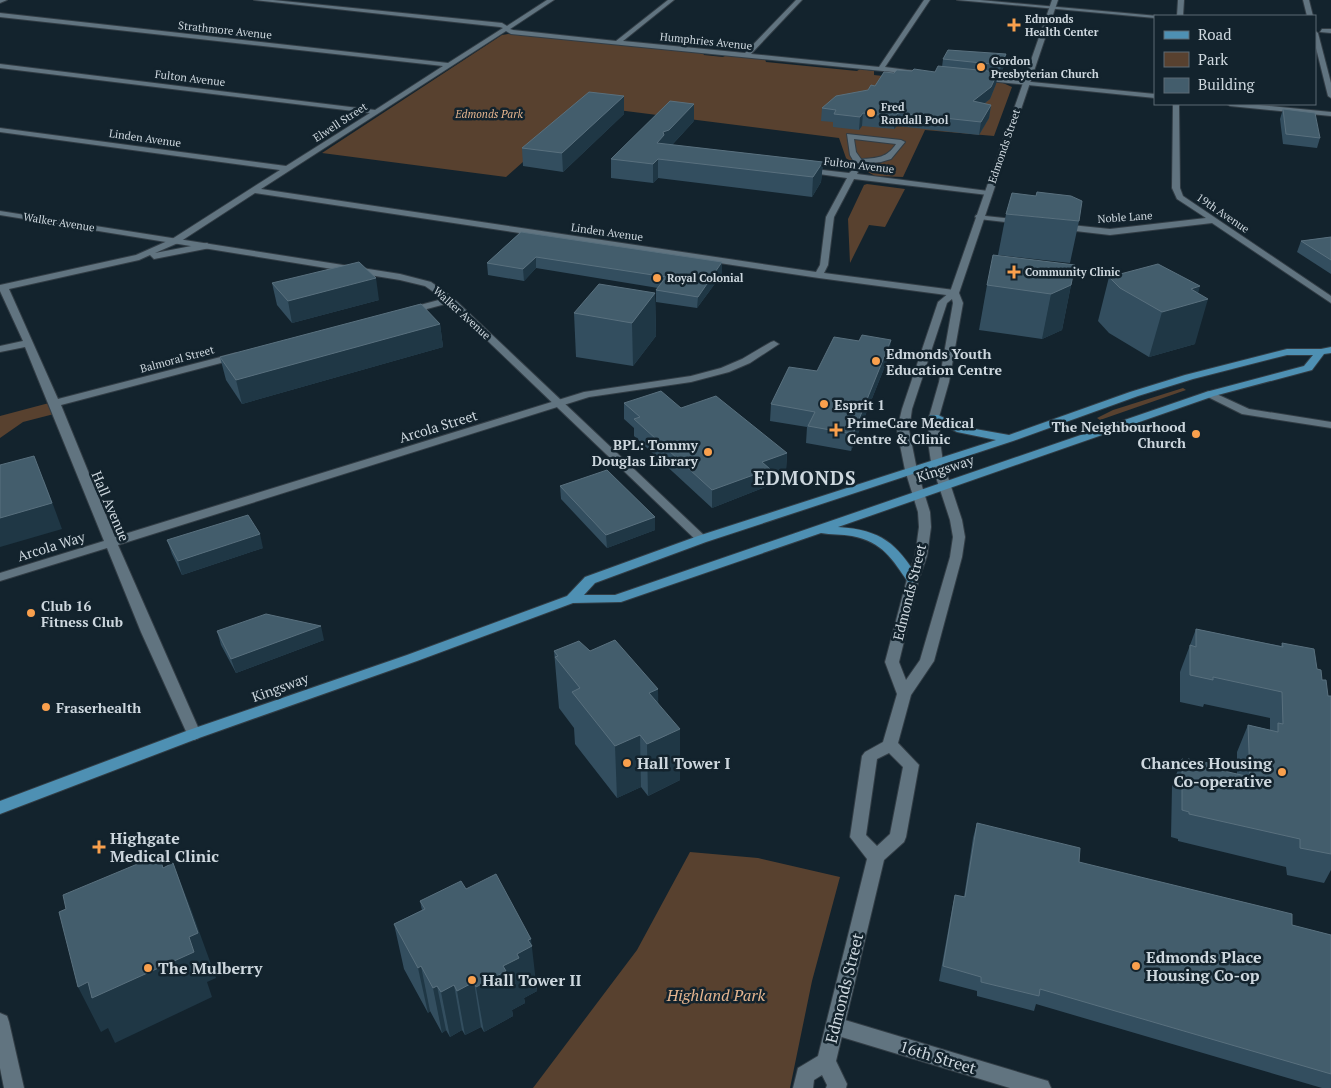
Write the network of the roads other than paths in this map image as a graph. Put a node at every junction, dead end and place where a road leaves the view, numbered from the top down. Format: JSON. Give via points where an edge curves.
{"nodes":[{"id":1,"x":4,"y":0,"type":"edge"},
{"id":2,"x":257,"y":0,"type":"edge"},
{"id":3,"x":551,"y":0,"type":"edge"},
{"id":4,"x":671,"y":0,"type":"edge"},
{"id":5,"x":799,"y":0,"type":"edge"},
{"id":6,"x":927,"y":0,"type":"edge"},
{"id":7,"x":960,"y":0,"type":"edge"},
{"id":8,"x":1055,"y":0,"type":"edge"},
{"id":9,"x":1181,"y":0,"type":"edge"},
{"id":10,"x":1306,"y":0,"type":"edge"},
{"id":11,"x":0,"y":2,"type":"edge"},
{"id":12,"x":1053,"y":8,"type":"junction"},
{"id":13,"x":0,"y":15,"type":"edge"},
{"id":14,"x":1180,"y":15,"type":"edge"},
{"id":15,"x":1310,"y":15,"type":"edge"},
{"id":16,"x":1154,"y":16,"type":"edge"},
{"id":17,"x":507,"y":28,"type":"junction"},
{"id":18,"x":1331,"y":31,"type":"edge"},
{"id":19,"x":1317,"y":32,"type":"edge"},
{"id":20,"x":618,"y":42,"type":"junction"},
{"id":21,"x":747,"y":55,"type":"junction"},
{"id":22,"x":448,"y":65,"type":"junction"},
{"id":23,"x":0,"y":66,"type":"edge"},
{"id":24,"x":881,"y":69,"type":"junction"},
{"id":25,"x":918,"y":72,"type":"edge"},
{"id":26,"x":976,"y":78,"type":"edge"},
{"id":27,"x":1027,"y":83,"type":"junction"},
{"id":28,"x":1154,"y":96,"type":"edge"},
{"id":29,"x":1331,"y":96,"type":"edge"},
{"id":30,"x":1176,"y":105,"type":"edge"},
{"id":31,"x":1240,"y":105,"type":"edge"},
{"id":32,"x":376,"y":112,"type":"junction"},
{"id":33,"x":1331,"y":114,"type":"edge"},
{"id":34,"x":0,"y":130,"type":"edge"},
{"id":35,"x":861,"y":162,"type":"junction"},
{"id":36,"x":794,"y":168,"type":"edge"},
{"id":37,"x":288,"y":169,"type":"junction"},
{"id":38,"x":852,"y":175,"type":"junction"},
{"id":39,"x":256,"y":191,"type":"junction"},
{"id":40,"x":988,"y":193,"type":"junction"},
{"id":41,"x":0,"y":213,"type":"edge"},
{"id":42,"x":979,"y":217,"type":"junction"},
{"id":43,"x":1213,"y":220,"type":"junction"},
{"id":44,"x":1028,"y":223,"type":"edge"},
{"id":45,"x":1048,"y":225,"type":"edge"},
{"id":46,"x":175,"y":241,"type":"junction"},
{"id":47,"x":207,"y":246,"type":"junction"},
{"id":48,"x":139,"y":257,"type":"junction"},
{"id":49,"x":818,"y":275,"type":"junction"},
{"id":50,"x":2,"y":287,"type":"edge"},
{"id":51,"x":954,"y":292,"type":"junction"},
{"id":52,"x":450,"y":300,"type":"junction"},
{"id":53,"x":1331,"y":300,"type":"edge"},
{"id":54,"x":400,"y":314,"type":"edge"},
{"id":55,"x":28,"y":343,"type":"junction"},
{"id":56,"x":774,"y":344,"type":"dead end"},
{"id":57,"x":0,"y":349,"type":"edge"},
{"id":58,"x":1326,"y":351,"type":"edge"},
{"id":59,"x":249,"y":353,"type":"edge"},
{"id":60,"x":1210,"y":394,"type":"junction"},
{"id":61,"x":55,"y":403,"type":"junction"},
{"id":62,"x":558,"y":404,"type":"junction"},
{"id":63,"x":934,"y":417,"type":"junction"},
{"id":64,"x":1331,"y":426,"type":"edge"},
{"id":65,"x":1009,"y":439,"type":"junction"},
{"id":66,"x":937,"y":462,"type":"junction"},
{"id":67,"x":911,"y":470,"type":"junction"},
{"id":68,"x":945,"y":486,"type":"junction"},
{"id":69,"x":919,"y":494,"type":"junction"},
{"id":70,"x":816,"y":530,"type":"junction"},
{"id":71,"x":702,"y":539,"type":"junction"},
{"id":72,"x":110,"y":543,"type":"junction"},
{"id":73,"x":0,"y":577,"type":"edge"},
{"id":74,"x":913,"y":579,"type":"junction"},
{"id":75,"x":572,"y":599,"type":"junction"},
{"id":76,"x":904,"y":694,"type":"junction"},
{"id":77,"x":194,"y":734,"type":"junction"},
{"id":78,"x":890,"y":745,"type":"junction"},
{"id":79,"x":0,"y":808,"type":"edge"},
{"id":80,"x":876,"y":857,"type":"junction"},
{"id":81,"x":0,"y":1022,"type":"edge"},
{"id":82,"x":835,"y":1026,"type":"junction"},
{"id":83,"x":826,"y":1062,"type":"junction"},
{"id":84,"x":14,"y":1088,"type":"edge"},
{"id":85,"x":803,"y":1088,"type":"edge"},
{"id":86,"x":836,"y":1088,"type":"edge"},
{"id":87,"x":1041,"y":1088,"type":"edge"}],
"edges":[{"from":1,"to":11,"type":"street"},
{"from":2,"to":17,"type":"street","name":"Humphries Avenue"},
{"from":3,"to":17,"type":"street","name":"Elwell Street"},
{"from":4,"to":20,"type":"street"},
{"from":5,"to":21,"type":"street"},
{"from":6,"to":24,"type":"street"},
{"from":7,"to":12,"type":"street"},
{"from":8,"to":12,"type":"street","name":"Edmonds Street"},
{"from":9,"to":14,"type":"street"},
{"from":10,"to":15,"type":"street"},
{"from":12,"to":16,"type":"street"},
{"from":12,"to":27,"type":"street","name":"Edmonds Street"},
{"from":13,"to":22,"type":"street","name":"Strathmore Avenue"},
{"from":17,"to":20,"type":"street","name":"Humphries Avenue","via":[[511,32]]},
{"from":17,"to":22,"type":"street","name":"Elwell Street"},
{"from":18,"to":19,"type":"street"},
{"from":19,"to":29,"type":"street"},
{"from":20,"to":21,"type":"street","name":"Humphries Avenue"},
{"from":21,"to":24,"type":"street","name":"Humphries Avenue"},
{"from":22,"to":32,"type":"street","name":"Elwell Street"},
{"from":23,"to":32,"type":"street","name":"Fulton Avenue"},
{"from":24,"to":25,"type":"street","name":"Humphries Avenue"},
{"from":26,"to":27,"type":"street"},
{"from":27,"to":28,"type":"street"},
{"from":27,"to":40,"type":"street","name":"Edmonds Street"},
{"from":30,"to":43,"type":"street","name":"19th Avenue","via":[[1176,188],[1180,197]]},
{"from":31,"to":33,"type":"street"},
{"from":32,"to":37,"type":"street","name":"Elwell Street"},
{"from":34,"to":37,"type":"street","name":"Linden Avenue"},
{"from":35,"to":35,"type":"street","via":[[887,160],[901,142],[850,136],[852,150]]},
{"from":35,"to":38,"type":"street"},
{"from":36,"to":38,"type":"street","name":"Fulton Avenue"},
{"from":37,"to":39,"type":"street","name":"Elwell Street"},
{"from":38,"to":40,"type":"street","name":"Fulton Avenue"},
{"from":38,"to":49,"type":"street","via":[[830,217],[824,265]]},
{"from":39,"to":46,"type":"street","name":"Elwell Street"},
{"from":39,"to":49,"type":"street","name":"Linden Avenue"},
{"from":40,"to":42,"type":"street","name":"Edmonds Street"},
{"from":41,"to":46,"type":"street","name":"Walker Avenue"},
{"from":42,"to":44,"type":"street"},
{"from":42,"to":51,"type":"street","name":"Edmonds Street"},
{"from":43,"to":45,"type":"street","name":"Noble Lane","via":[[1110,232]]},
{"from":43,"to":53,"type":"street","name":"19th Avenue"},
{"from":46,"to":47,"type":"street","name":"Walker Avenue"},
{"from":46,"to":48,"type":"street","name":"Elwell Street"},
{"from":47,"to":48,"type":"street","name":"Elwell Street"},
{"from":47,"to":52,"type":"street","name":"Walker Avenue","via":[[411,279],[433,286]]},
{"from":48,"to":50,"type":"street","name":"Elwell Street"},
{"from":49,"to":51,"type":"street","name":"Linden Avenue"},
{"from":50,"to":55,"type":"street","name":"Hall Avenue"},
{"from":51,"to":63,"type":"street","name":"Edmonds Street","via":[[958,303],[950,353]]},
{"from":51,"to":67,"type":"street","name":"Edmonds Street","via":[[943,302],[907,409],[903,430]]},
{"from":52,"to":54,"type":"street"},
{"from":52,"to":62,"type":"street","name":"Walker Avenue"},
{"from":55,"to":57,"type":"street"},
{"from":55,"to":61,"type":"street","name":"Hall Avenue"},
{"from":56,"to":62,"type":"street","name":"Arcola Street","via":[[725,370],[588,394]]},
{"from":58,"to":60,"type":"main road","name":"Kingsway","via":[[1308,368]]},
{"from":58,"to":65,"type":"main road","name":"Kingsway","via":[[1287,352],[1189,377]]},
{"from":59,"to":61,"type":"street","name":"Balmoral Street"},
{"from":60,"to":64,"type":"street","via":[[1246,412]]},
{"from":60,"to":68,"type":"main road","name":"Kingsway"},
{"from":61,"to":72,"type":"street","name":"Hall Avenue"},
{"from":62,"to":71,"type":"street","name":"Walker Avenue"},
{"from":62,"to":72,"type":"street","name":"Arcola Street"},
{"from":63,"to":65,"type":"main road","via":[[961,430]]},
{"from":63,"to":66,"type":"street","name":"Edmonds Street"},
{"from":65,"to":66,"type":"main road","name":"Kingsway"},
{"from":66,"to":67,"type":"main road","name":"Kingsway"},
{"from":66,"to":68,"type":"street","name":"Edmonds Street"},
{"from":67,"to":69,"type":"street","name":"Edmonds Street"},
{"from":67,"to":71,"type":"main road","name":"Kingsway"},
{"from":68,"to":69,"type":"main road","name":"Kingsway"},
{"from":68,"to":76,"type":"street","name":"Edmonds Street","via":[[959,537],[956,556],[927,661]]},
{"from":69,"to":70,"type":"main road","name":"Kingsway"},
{"from":69,"to":74,"type":"street","name":"Edmonds Street","via":[[924,527],[921,556]]},
{"from":70,"to":74,"type":"main road","via":[[842,530],[884,544],[893,550]]},
{"from":70,"to":75,"type":"main road","name":"Kingsway","via":[[616,599]]},
{"from":71,"to":75,"type":"main road","name":"Kingsway","via":[[590,580]]},
{"from":72,"to":73,"type":"street","name":"Arcola Way"},
{"from":72,"to":77,"type":"street","name":"Hall Avenue"},
{"from":74,"to":76,"type":"street","name":"Edmonds Street","via":[[892,662]]},
{"from":75,"to":77,"type":"main road","name":"Kingsway"},
{"from":76,"to":78,"type":"street","name":"Edmonds Street"},
{"from":77,"to":79,"type":"main road","name":"Kingsway"},
{"from":78,"to":80,"type":"street","via":[[870,756],[858,837]]},
{"from":78,"to":80,"type":"street","via":[[911,765],[898,837]]},
{"from":80,"to":82,"type":"street","name":"Edmonds Street"},
{"from":81,"to":84,"type":"street"},
{"from":82,"to":83,"type":"street","name":"Edmonds Street"},
{"from":82,"to":87,"type":"street","name":"16th Street"},
{"from":83,"to":85,"type":"street","name":"Edmonds Street","via":[[805,1075]]},
{"from":83,"to":86,"type":"street","name":"Edmonds Street"}]}
